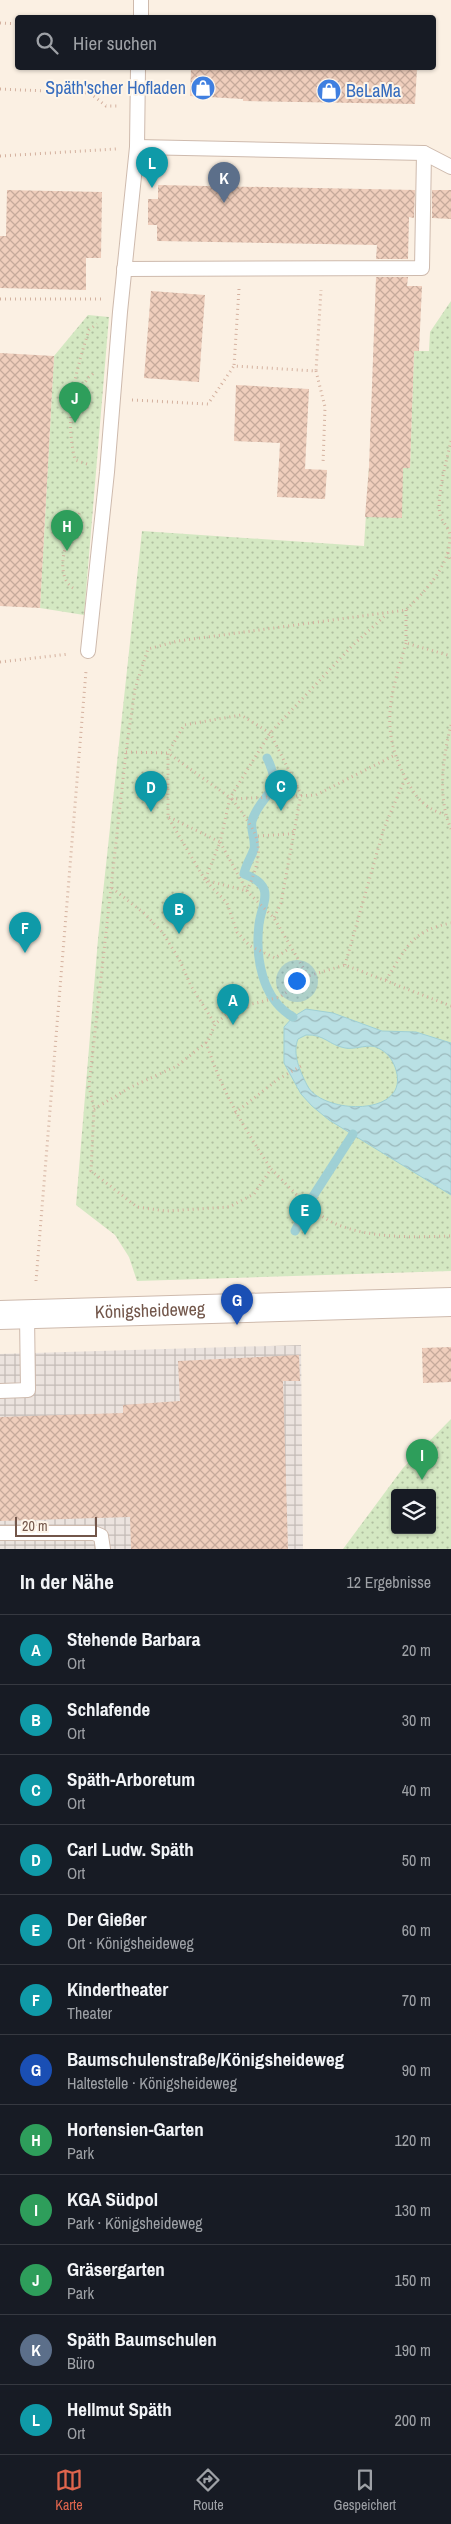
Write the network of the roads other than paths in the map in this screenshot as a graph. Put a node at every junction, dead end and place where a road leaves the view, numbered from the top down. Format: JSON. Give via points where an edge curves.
{"nodes":[{"id":1,"x":141,"y":0,"type":"edge"},
{"id":2,"x":140,"y":15,"type":"edge"},
{"id":3,"x":138,"y":70,"type":"edge"},
{"id":4,"x":137,"y":147,"type":"junction"},
{"id":5,"x":424,"y":153,"type":"junction"},
{"id":6,"x":451,"y":167,"type":"edge"},
{"id":7,"x":124,"y":268,"type":"junction"},
{"id":8,"x":88,"y":651,"type":"road end"},
{"id":9,"x":451,"y":1302,"type":"edge"},
{"id":10,"x":27,"y":1315,"type":"junction"},
{"id":11,"x":0,"y":1316,"type":"edge"},
{"id":12,"x":0,"y":1391,"type":"edge"},
{"id":13,"x":0,"y":1533,"type":"edge"},
{"id":14,"x":103,"y":1549,"type":"edge"}],
"edges":[{"from":1,"to":2,"type":"lane"},
{"from":3,"to":4,"type":"lane"},
{"from":4,"to":5,"type":"lane"},
{"from":4,"to":7,"type":"lane"},
{"from":5,"to":6,"type":"lane"},
{"from":5,"to":7,"type":"lane","via":[[422,268]]},
{"from":7,"to":8,"type":"lane"},
{"from":9,"to":10,"type":"street","name":"Königsheideweg"},
{"from":10,"to":11,"type":"street","name":"Königsheideweg"},
{"from":10,"to":12,"type":"lane","via":[[28,1390]]},
{"from":13,"to":14,"type":"lane","via":[[94,1534],[101,1536]]}]}
